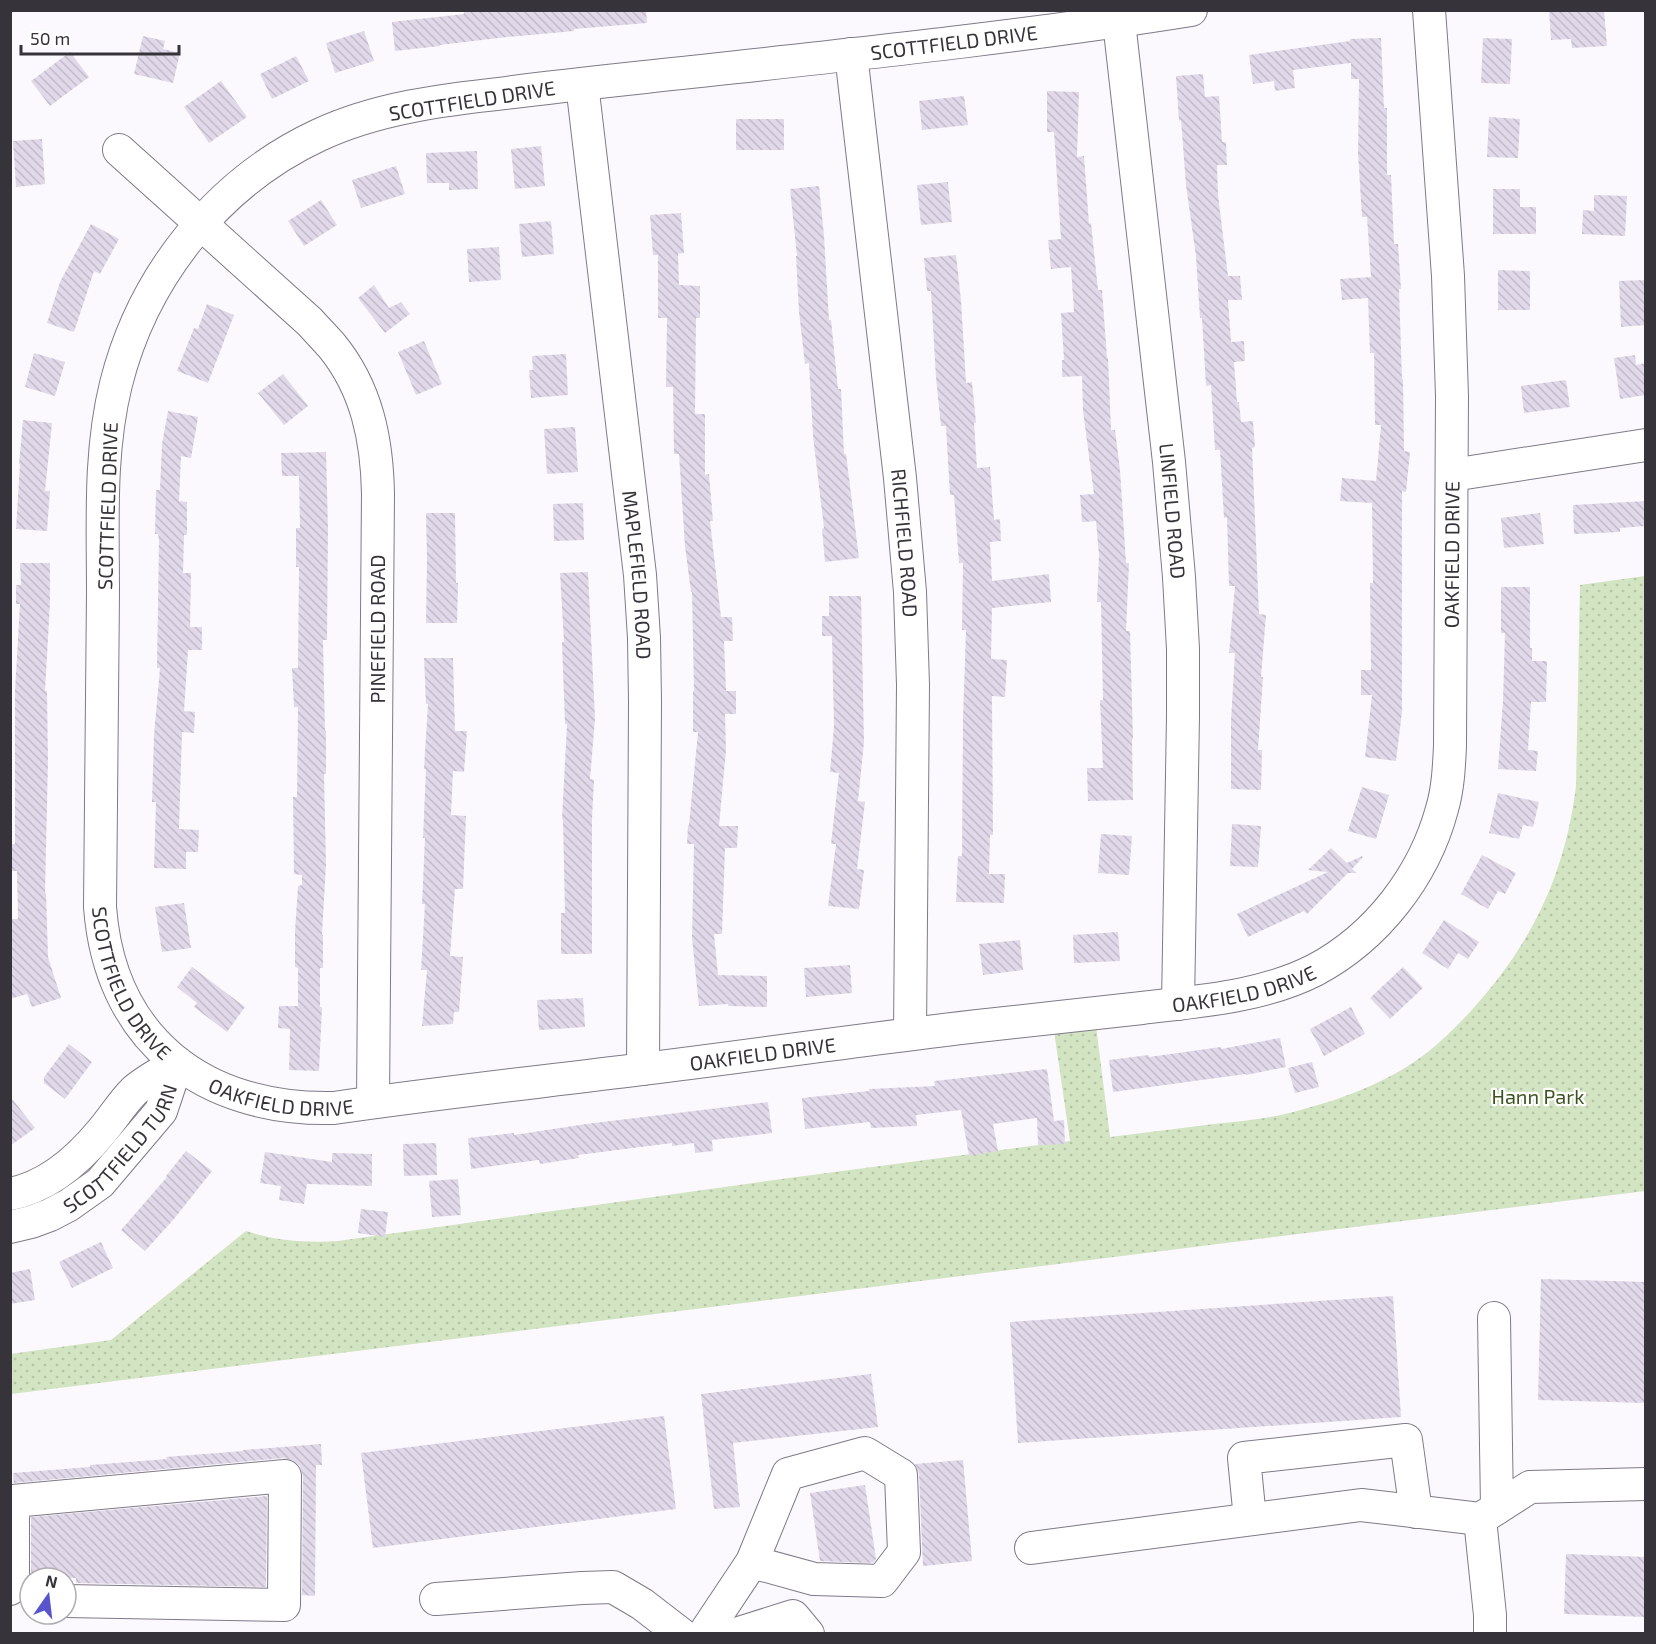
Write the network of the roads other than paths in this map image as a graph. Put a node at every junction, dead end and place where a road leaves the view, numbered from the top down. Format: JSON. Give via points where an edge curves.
{"nodes":[{"id":1,"x":1191,"y":10,"type":"edge"},
{"id":2,"x":1430,"y":10,"type":"edge"},
{"id":3,"x":1119,"y":22,"type":"junction"},
{"id":4,"x":851,"y":54,"type":"junction"},
{"id":5,"x":582,"y":84,"type":"junction"},
{"id":6,"x":119,"y":150,"type":"dead end"},
{"id":7,"x":201,"y":224,"type":"junction"},
{"id":8,"x":1646,"y":445,"type":"edge"},
{"id":9,"x":1452,"y":475,"type":"junction"},
{"id":10,"x":1178,"y":1004,"type":"junction"},
{"id":11,"x":910,"y":1034,"type":"junction"},
{"id":12,"x":177,"y":1063,"type":"junction"},
{"id":13,"x":643,"y":1069,"type":"junction"},
{"id":14,"x":373,"y":1102,"type":"junction"},
{"id":15,"x":10,"y":1194,"type":"edge"},
{"id":16,"x":10,"y":1227,"type":"edge"},
{"id":17,"x":1494,"y":1318,"type":"dead end"},
{"id":18,"x":1646,"y":1484,"type":"edge"},
{"id":19,"x":1416,"y":1512,"type":"junction"},
{"id":20,"x":1489,"y":1514,"type":"junction"},
{"id":21,"x":1250,"y":1519,"type":"junction"},
{"id":22,"x":1031,"y":1548,"type":"dead end"},
{"id":23,"x":752,"y":1562,"type":"junction"},
{"id":24,"x":10,"y":1589,"type":"edge"},
{"id":25,"x":436,"y":1599,"type":"dead end"},
{"id":26,"x":78,"y":1602,"type":"edge"},
{"id":27,"x":681,"y":1634,"type":"edge"},
{"id":28,"x":704,"y":1634,"type":"edge"},
{"id":29,"x":736,"y":1634,"type":"edge"},
{"id":30,"x":808,"y":1634,"type":"edge"},
{"id":31,"x":1490,"y":1634,"type":"edge"}],
"edges":[{"from":1,"to":3,"type":"street","name":"SCOTTFIELD DRIVE"},
{"from":2,"to":9,"type":"street","name":"OAKFIELD DRIVE","via":[[1448,276]]},
{"from":3,"to":4,"type":"street","name":"SCOTTFIELD DRIVE"},
{"from":3,"to":10,"type":"street","name":"LINFIELD ROAD","via":[[1179,577],[1184,716]]},
{"from":4,"to":5,"type":"street","name":"SCOTTFIELD DRIVE"},
{"from":4,"to":11,"type":"street","name":"RICHFIELD ROAD","via":[[909,581],[913,686]]},
{"from":5,"to":7,"type":"street","name":"SCOTTFIELD DRIVE","via":[[421,105],[350,123],[265,165]]},
{"from":5,"to":13,"type":"street","name":"MAPLEFIELD ROAD","via":[[635,530],[644,638]]},
{"from":6,"to":7,"type":"street","name":"PINEFIELD ROAD"},
{"from":7,"to":12,"type":"street","name":"SCOTTFIELD DRIVE","via":[[147,300],[125,353],[114,395],[104,474],[102,930],[111,969],[128,1007],[159,1049]]},
{"from":7,"to":14,"type":"street","name":"PINEFIELD ROAD","via":[[333,347],[361,397],[375,444],[378,494]]},
{"from":8,"to":9,"type":"street"},
{"from":9,"to":10,"type":"street","name":"OAKFIELD DRIVE","via":[[1450,746],[1443,806],[1423,860],[1380,919],[1342,954],[1284,983]]},
{"from":10,"to":11,"type":"street","name":"OAKFIELD DRIVE"},
{"from":11,"to":13,"type":"street","name":"OAKFIELD DRIVE"},
{"from":12,"to":14,"type":"street","name":"OAKFIELD DRIVE","via":[[236,1094],[276,1105],[334,1108]]},
{"from":12,"to":15,"type":"street","name":"SCOTTFIELD TURN","via":[[135,1090],[100,1134],[70,1163],[30,1188]]},
{"from":12,"to":16,"type":"street","name":"SCOTTFIELD TURN","via":[[161,1111],[100,1183],[50,1215]]},
{"from":13,"to":14,"type":"street","name":"OAKFIELD DRIVE"},
{"from":17,"to":20,"type":"street"},
{"from":18,"to":20,"type":"street","via":[[1530,1487]]},
{"from":19,"to":20,"type":"street"},
{"from":19,"to":21,"type":"street","via":[[1361,1505]]},
{"from":19,"to":21,"type":"street","via":[[1406,1440],[1244,1458]]},
{"from":20,"to":31,"type":"street"},
{"from":21,"to":22,"type":"street"},
{"from":23,"to":23,"type":"street","via":[[814,1579],[882,1581],[904,1552],[901,1475],[865,1454],[788,1474]]},
{"from":23,"to":28,"type":"street"},
{"from":24,"to":26,"type":"street","via":[[13,1501],[285,1476],[284,1605]]},
{"from":25,"to":27,"type":"street","via":[[613,1587]]},
{"from":29,"to":30,"type":"street","via":[[794,1616]]}]}
